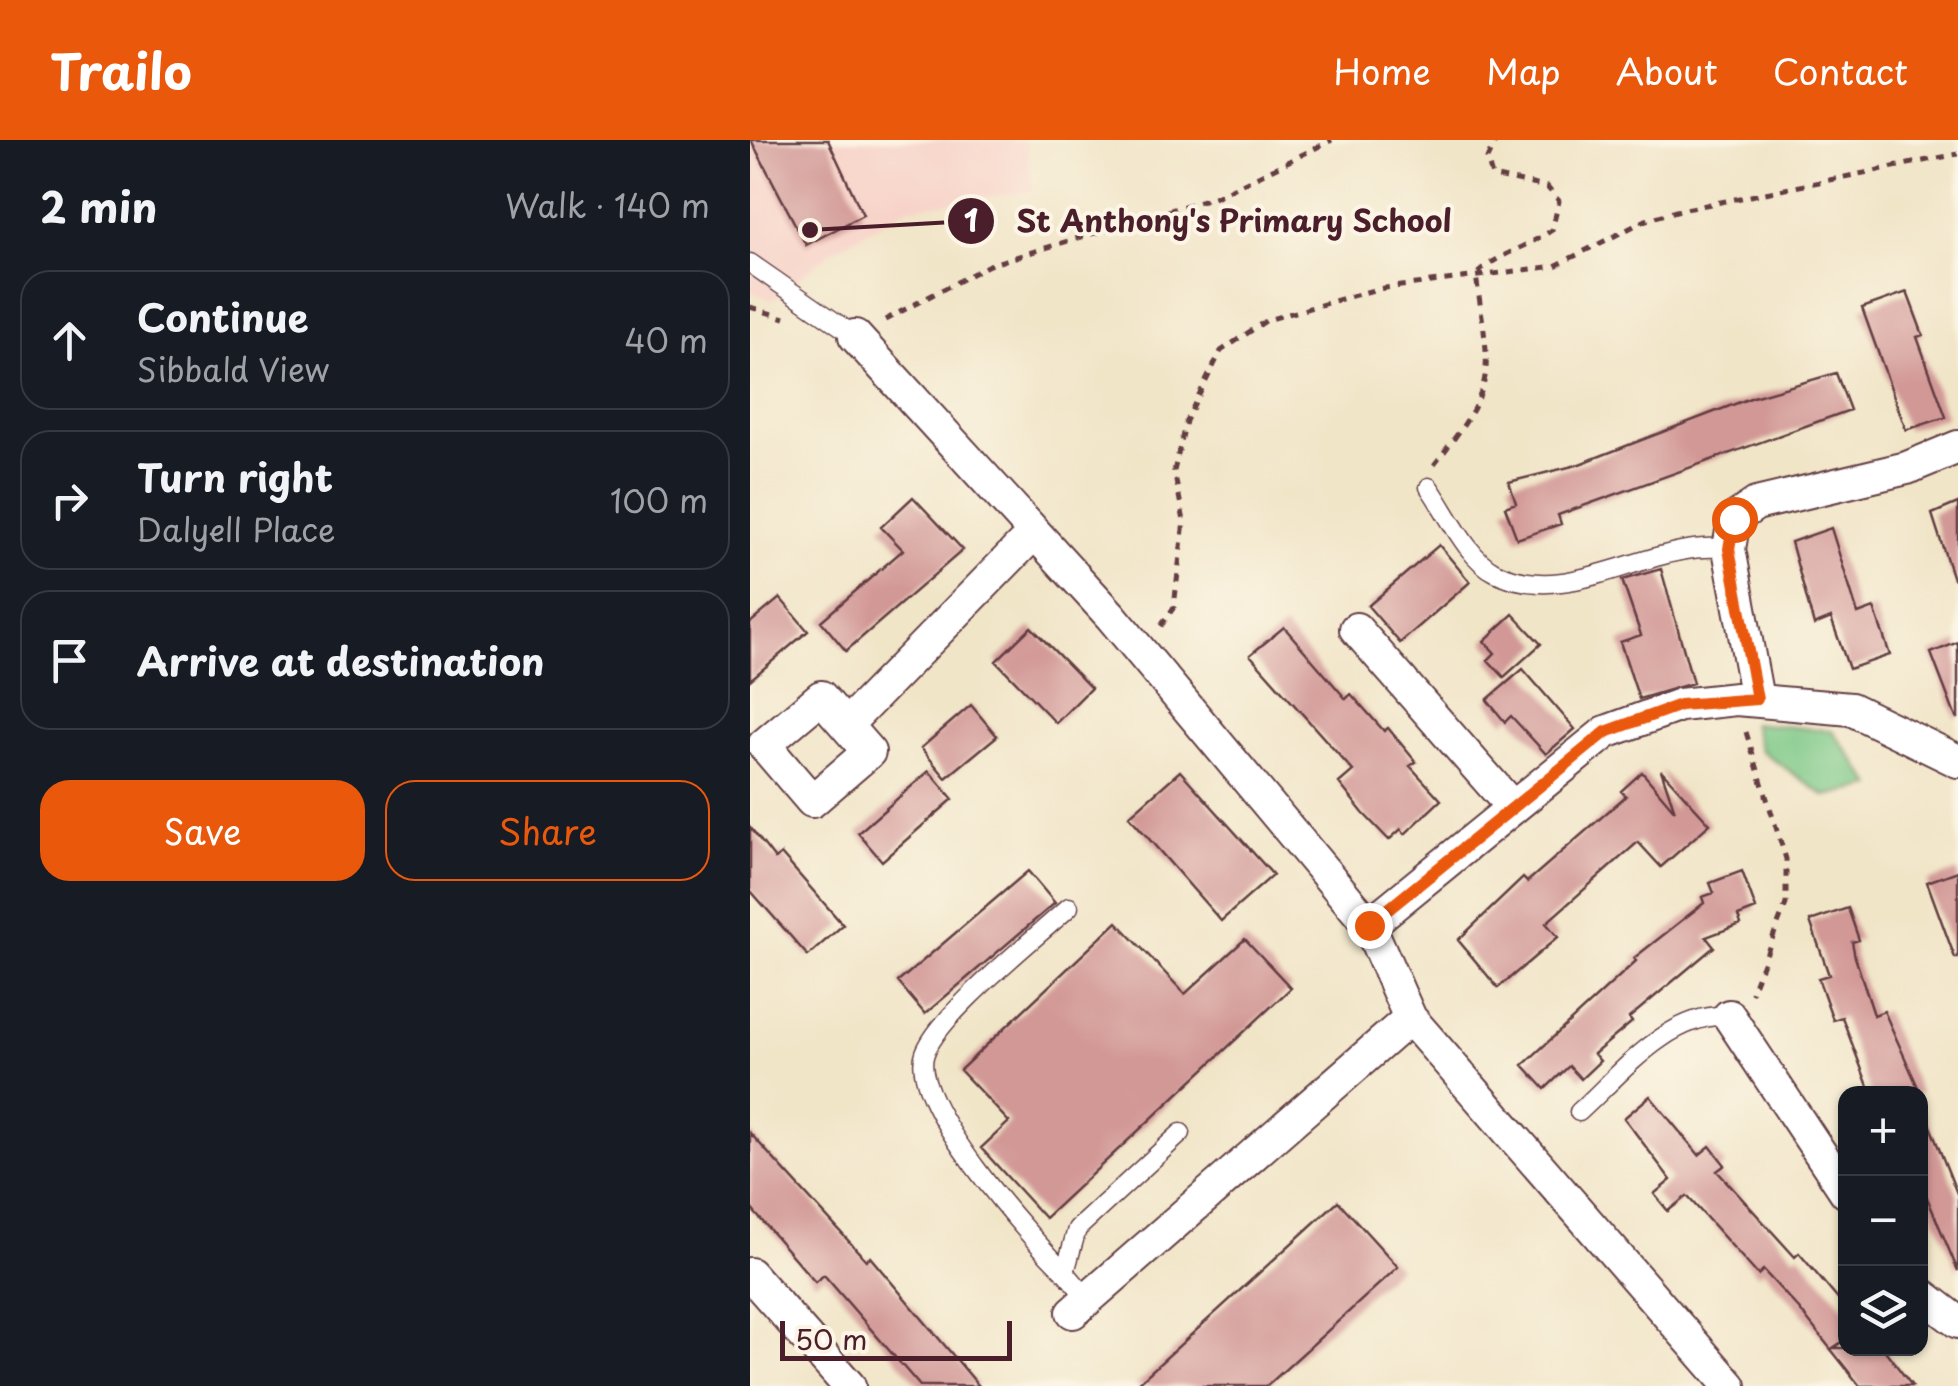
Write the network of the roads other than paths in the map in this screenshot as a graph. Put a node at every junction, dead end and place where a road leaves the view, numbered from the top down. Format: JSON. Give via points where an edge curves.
{"nodes":[{"id":1,"x":750,"y":262,"type":"edge"},
{"id":2,"x":855,"y":336,"type":"joint"},
{"id":3,"x":1958,"y":447,"type":"edge"},
{"id":4,"x":1429,"y":486,"type":"road end"},
{"id":5,"x":1034,"y":533,"type":"junction"},
{"id":6,"x":1729,"y":549,"type":"junction"},
{"id":7,"x":1356,"y":629,"type":"dead end"},
{"id":8,"x":1746,"y":699,"type":"junction"},
{"id":9,"x":846,"y":725,"type":"dead end"},
{"id":10,"x":1958,"y":761,"type":"edge"},
{"id":11,"x":1513,"y":808,"type":"junction"},
{"id":12,"x":1069,"y":907,"type":"dead end"},
{"id":13,"x":1369,"y":925,"type":"junction"},
{"id":14,"x":1410,"y":1018,"type":"junction"},
{"id":15,"x":1734,"y":1022,"type":"joint"},
{"id":16,"x":1579,"y":1112,"type":"dead end"},
{"id":17,"x":1181,"y":1133,"type":"dead end"},
{"id":18,"x":1838,"y":1180,"type":"edge"},
{"id":19,"x":1065,"y":1272,"type":"junction"},
{"id":20,"x":750,"y":1274,"type":"edge"},
{"id":21,"x":1928,"y":1299,"type":"edge"},
{"id":22,"x":1081,"y":1306,"type":"joint"},
{"id":23,"x":1958,"y":1322,"type":"edge"},
{"id":24,"x":849,"y":1386,"type":"edge"},
{"id":25,"x":1730,"y":1386,"type":"edge"}],
"edges":[{"from":1,"to":2,"type":"lane"},
{"from":2,"to":5,"type":"street"},
{"from":3,"to":6,"type":"street","via":[[1907,468],[1756,504],[1734,519]]},
{"from":4,"to":6,"type":"lane","via":[[1492,572],[1529,582],[1570,582],[1700,545]]},
{"from":5,"to":9,"type":"street"},
{"from":5,"to":13,"type":"street"},
{"from":6,"to":8,"type":"street"},
{"from":7,"to":11,"type":"street"},
{"from":8,"to":10,"type":"street","via":[[1851,708]]},
{"from":8,"to":11,"type":"street","via":[[1680,705],[1606,732]]},
{"from":11,"to":13,"type":"street"},
{"from":12,"to":19,"type":"lane","via":[[946,1022],[924,1054],[926,1082],[963,1152]]},
{"from":13,"to":14,"type":"street"},
{"from":14,"to":22,"type":"street"},
{"from":14,"to":25,"type":"street"},
{"from":15,"to":16,"type":"lane","via":[[1714,1015],[1666,1033]]},
{"from":15,"to":18,"type":"street"},
{"from":17,"to":19,"type":"lane","via":[[1077,1229]]},
{"from":19,"to":22,"type":"lane"},
{"from":20,"to":24,"type":"street"},
{"from":21,"to":23,"type":"street"}]}
